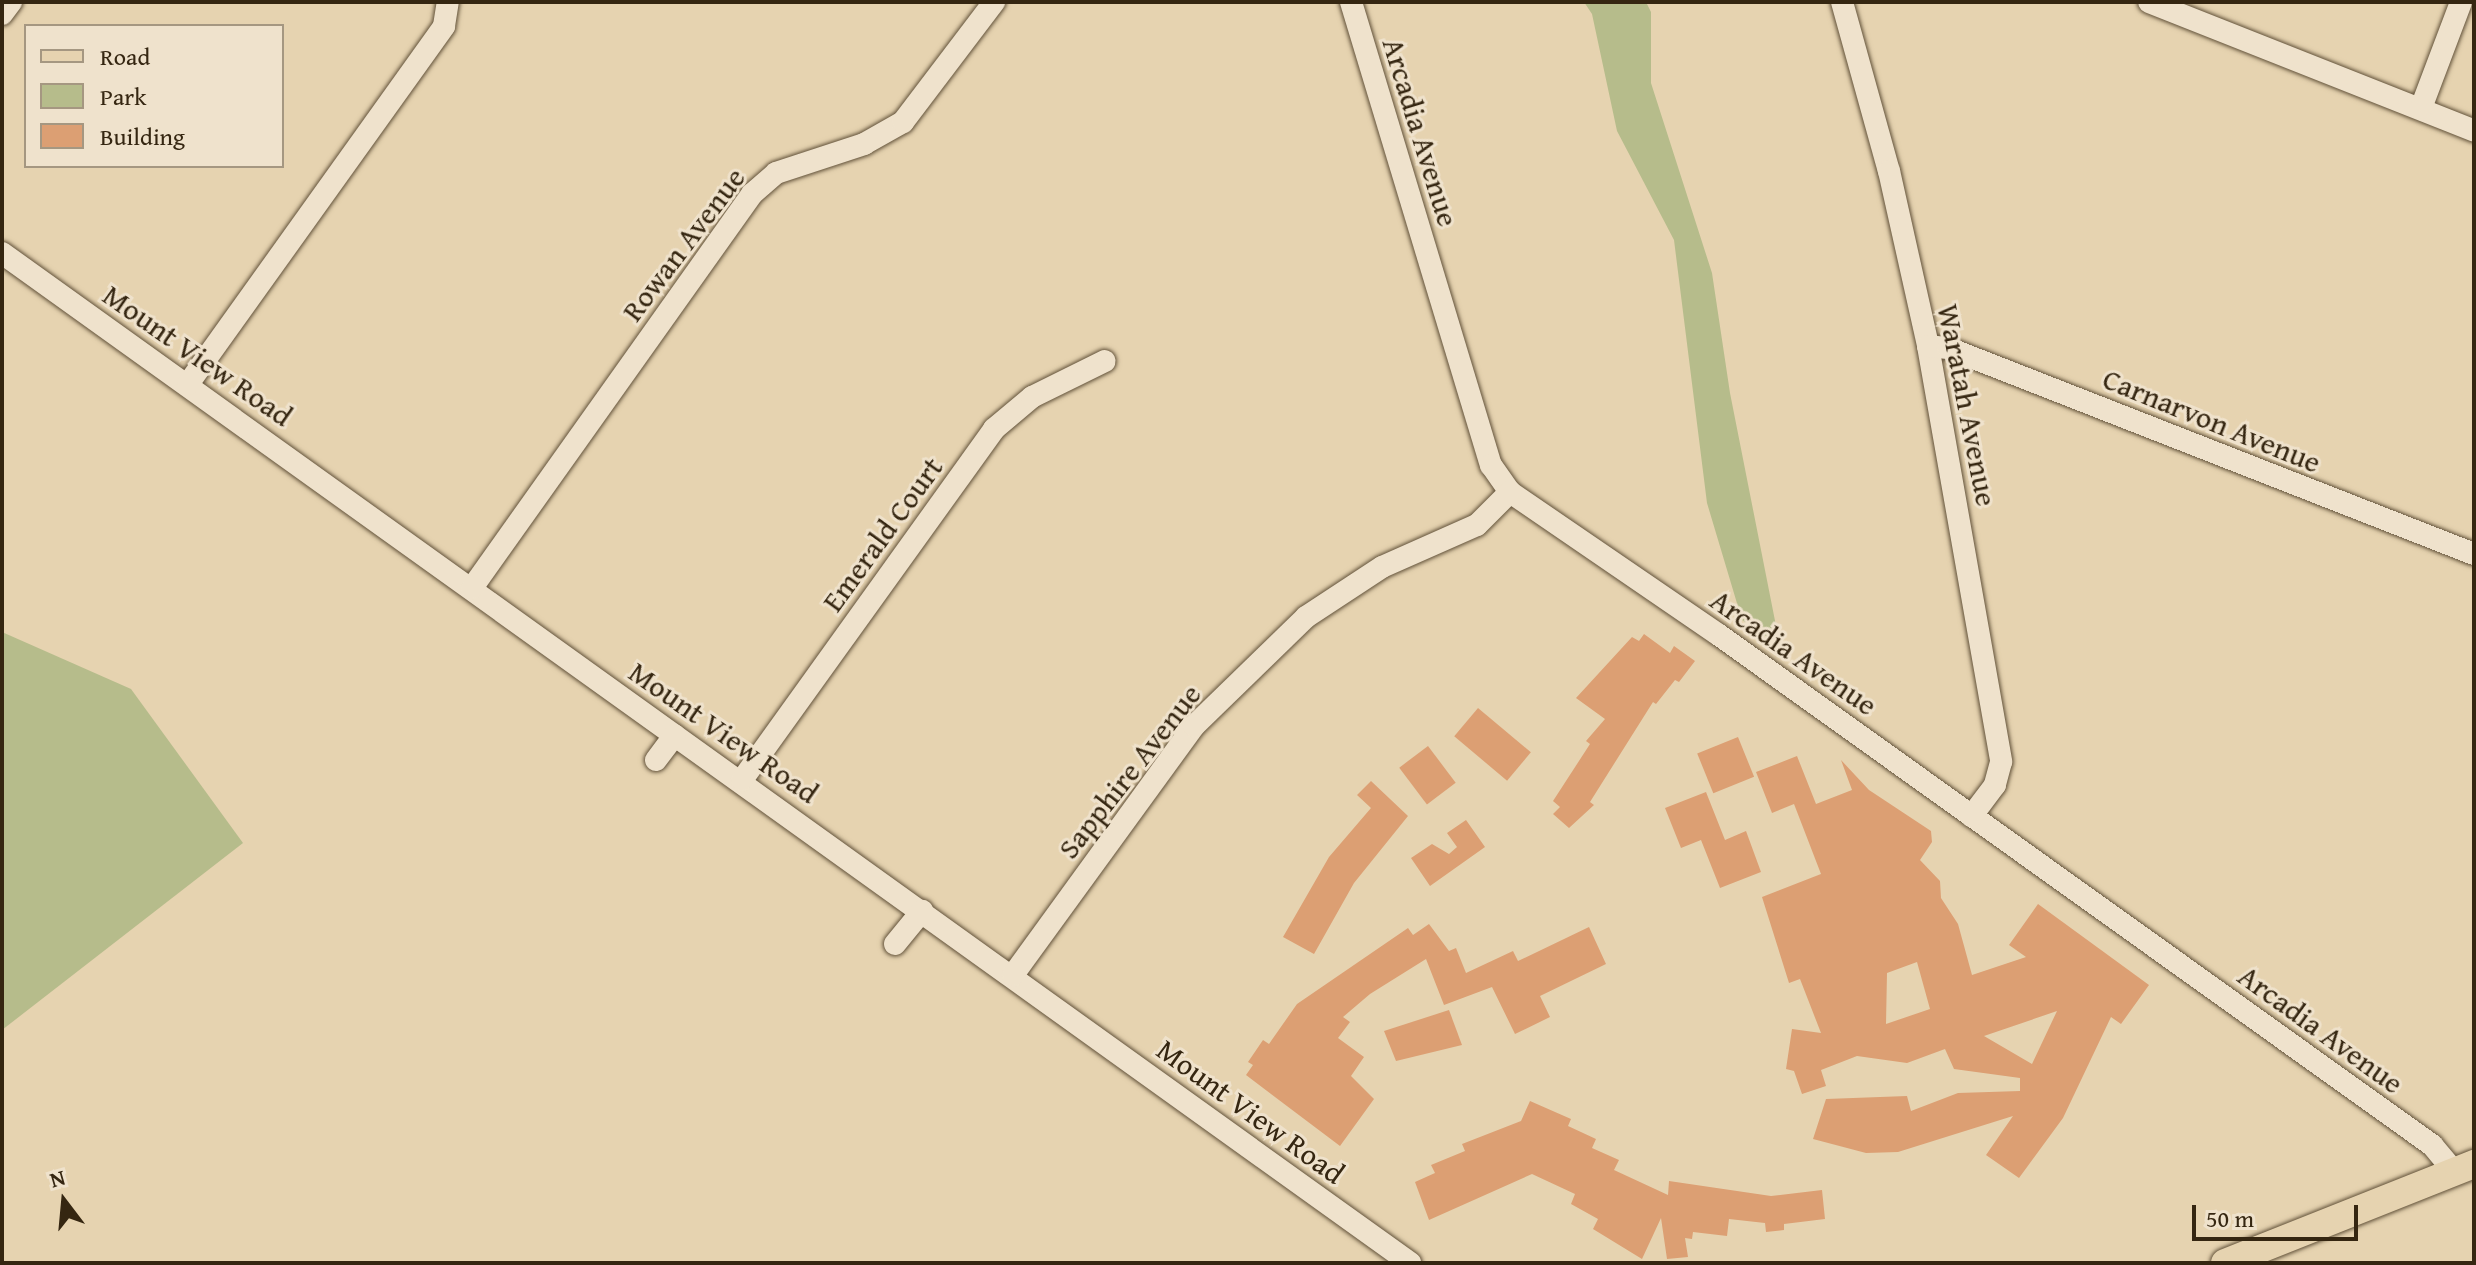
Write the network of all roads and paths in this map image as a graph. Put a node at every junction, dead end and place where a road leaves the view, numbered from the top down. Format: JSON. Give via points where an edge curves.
{"nodes":[{"id":1,"x":11,"y":2,"type":"edge"},
{"id":2,"x":448,"y":2,"type":"edge"},
{"id":3,"x":994,"y":2,"type":"edge"},
{"id":4,"x":1351,"y":2,"type":"edge"},
{"id":5,"x":1842,"y":2,"type":"edge"},
{"id":6,"x":2149,"y":2,"type":"edge"},
{"id":7,"x":2461,"y":2,"type":"edge"},
{"id":8,"x":2,"y":14,"type":"edge"},
{"id":9,"x":2421,"y":108,"type":"junction"},
{"id":10,"x":2474,"y":131,"type":"edge"},
{"id":11,"x":2,"y":253,"type":"edge"},
{"id":12,"x":1928,"y":346,"type":"junction"},
{"id":13,"x":1105,"y":361,"type":"dead end"},
{"id":14,"x":188,"y":384,"type":"junction"},
{"id":15,"x":1510,"y":492,"type":"junction"},
{"id":16,"x":2474,"y":554,"type":"edge"},
{"id":17,"x":472,"y":588,"type":"junction"},
{"id":18,"x":675,"y":735,"type":"junction"},
{"id":19,"x":656,"y":760,"type":"dead end"},
{"id":20,"x":742,"y":780,"type":"junction"},
{"id":21,"x":1972,"y":816,"type":"junction"},
{"id":22,"x":922,"y":911,"type":"junction"},
{"id":23,"x":895,"y":944,"type":"dead end"},
{"id":24,"x":1013,"y":975,"type":"junction"},
{"id":25,"x":2465,"y":1168,"type":"edge"},
{"id":26,"x":1410,"y":1263,"type":"edge"},
{"id":27,"x":2225,"y":1263,"type":"edge"}],
"edges":[{"from":1,"to":8,"type":"street"},
{"from":2,"to":14,"type":"street","via":[[444,26]]},
{"from":3,"to":17,"type":"street","name":"Rowan Avenue","via":[[903,122],[864,144],[776,173],[752,194]]},
{"from":4,"to":15,"type":"street","name":"Arcadia Avenue","via":[[1491,465]]},
{"from":5,"to":12,"type":"street","name":"Waratah Avenue","via":[[1889,171]]},
{"from":6,"to":9,"type":"street"},
{"from":7,"to":9,"type":"street"},
{"from":9,"to":10,"type":"street"},
{"from":11,"to":14,"type":"street","name":"Mount View Road"},
{"from":12,"to":16,"type":"street","name":"Carnarvon Avenue","via":[[1948,348]]},
{"from":12,"to":21,"type":"street","name":"Waratah Avenue","via":[[2001,762],[1995,785]]},
{"from":13,"to":20,"type":"street","name":"Emerald Court","via":[[1032,397],[994,429]]},
{"from":14,"to":17,"type":"street","name":"Mount View Road"},
{"from":15,"to":21,"type":"street","name":"Arcadia Avenue"},
{"from":15,"to":24,"type":"street","name":"Sapphire Avenue","via":[[1477,525],[1382,567],[1296,627],[1194,726]]},
{"from":17,"to":18,"type":"street","name":"Mount View Road"},
{"from":18,"to":19,"type":"street"},
{"from":18,"to":20,"type":"street","name":"Mount View Road"},
{"from":20,"to":22,"type":"street","name":"Mount View Road"},
{"from":21,"to":25,"type":"street","name":"Arcadia Avenue"},
{"from":22,"to":23,"type":"street"},
{"from":22,"to":24,"type":"street","name":"Mount View Road"},
{"from":24,"to":26,"type":"street","name":"Mount View Road"},
{"from":25,"to":27,"type":"main road"}]}
